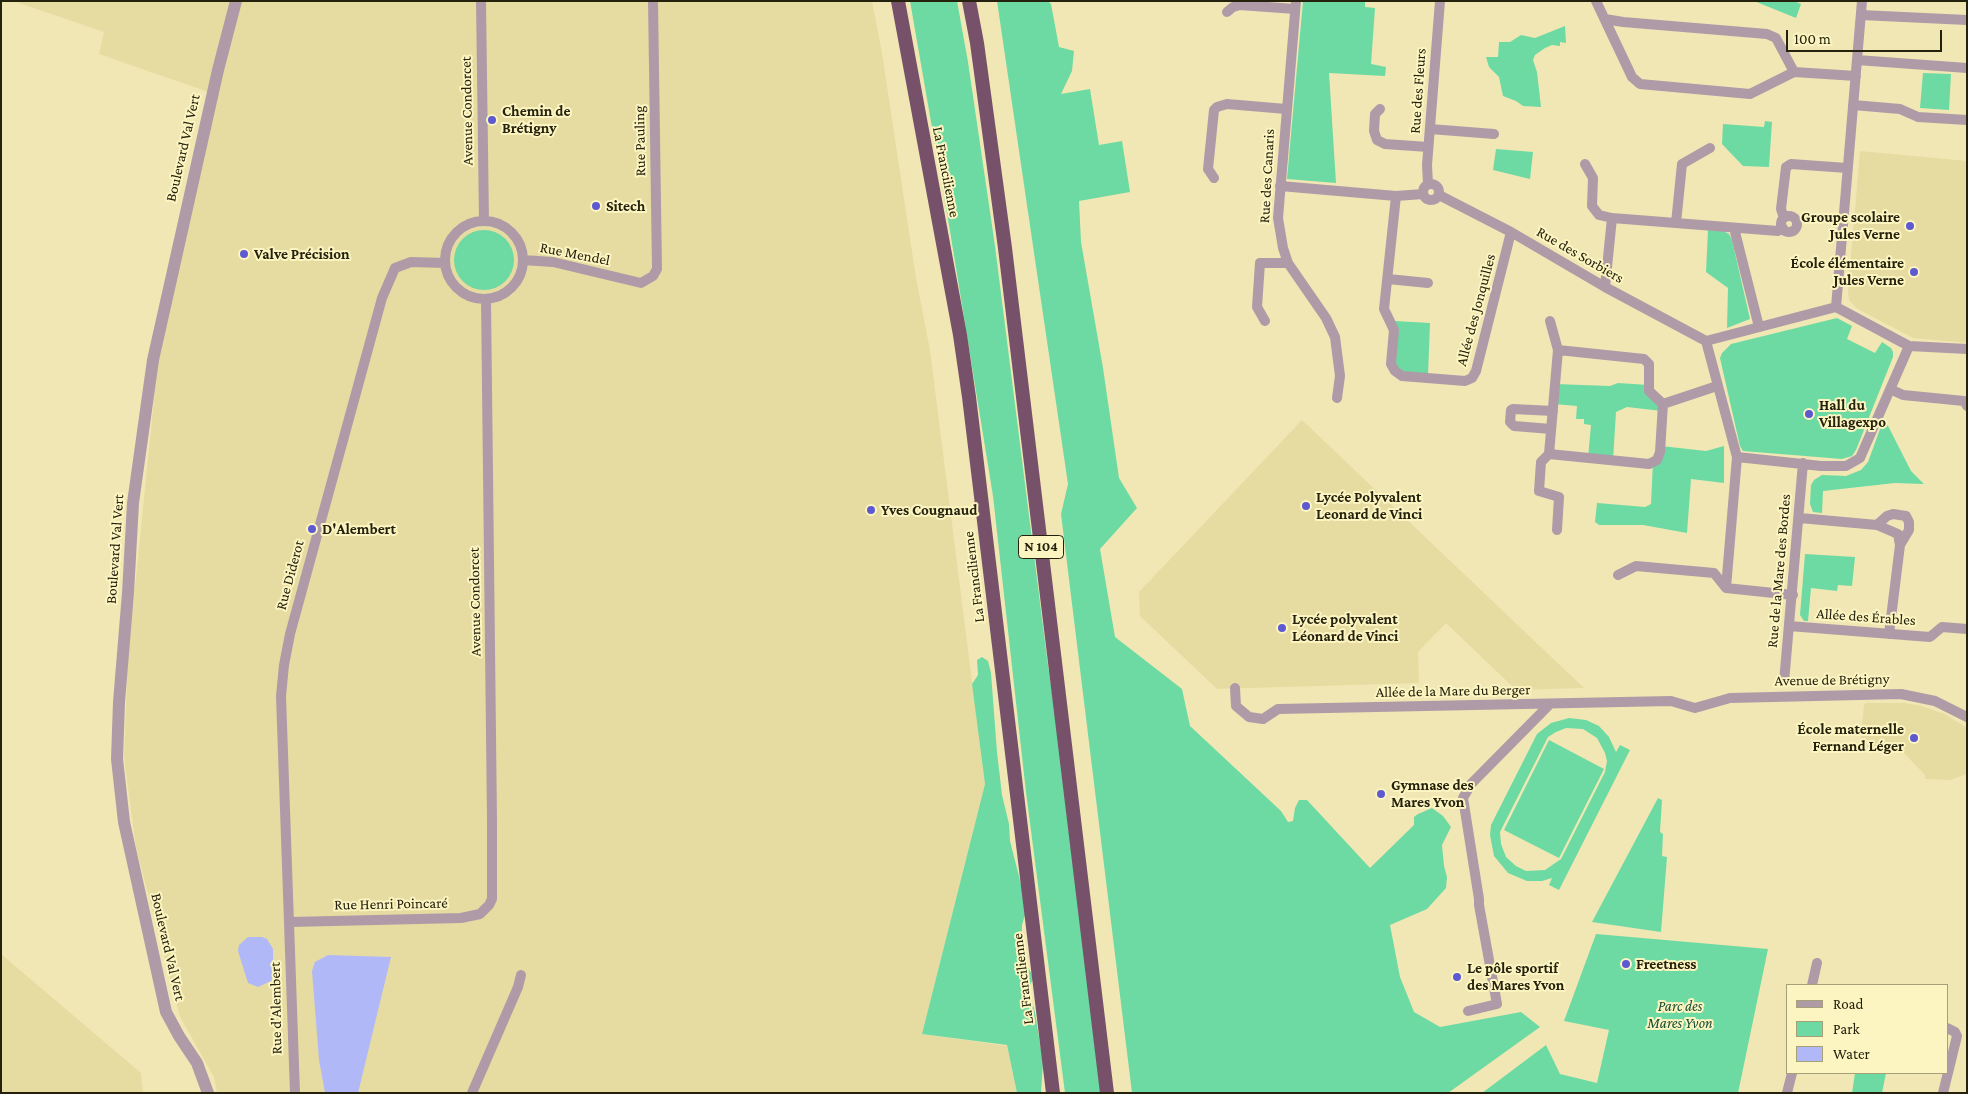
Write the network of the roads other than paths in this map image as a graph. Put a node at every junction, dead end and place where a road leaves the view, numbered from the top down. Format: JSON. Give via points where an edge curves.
{"nodes":[{"id":1,"x":236,"y":1,"type":"edge"},
{"id":2,"x":481,"y":1,"type":"edge"},
{"id":3,"x":653,"y":1,"type":"edge"},
{"id":4,"x":898,"y":1,"type":"edge"},
{"id":5,"x":969,"y":1,"type":"edge"},
{"id":6,"x":1440,"y":1,"type":"edge"},
{"id":7,"x":1596,"y":1,"type":"edge"},
{"id":8,"x":1862,"y":1,"type":"edge"},
{"id":9,"x":1296,"y":5,"type":"edge"},
{"id":10,"x":1227,"y":12,"type":"dead end"},
{"id":11,"x":1862,"y":15,"type":"junction"},
{"id":12,"x":1605,"y":19,"type":"junction"},
{"id":13,"x":1967,"y":20,"type":"edge"},
{"id":14,"x":1857,"y":60,"type":"junction"},
{"id":15,"x":1967,"y":68,"type":"edge"},
{"id":16,"x":1794,"y":72,"type":"junction"},
{"id":17,"x":1856,"y":76,"type":"junction"},
{"id":18,"x":1853,"y":105,"type":"junction"},
{"id":19,"x":1286,"y":109,"type":"junction"},
{"id":20,"x":1380,"y":109,"type":"dead end"},
{"id":21,"x":1967,"y":120,"type":"edge"},
{"id":22,"x":1430,"y":129,"type":"junction"},
{"id":23,"x":1494,"y":134,"type":"dead end"},
{"id":24,"x":1428,"y":147,"type":"junction"},
{"id":25,"x":1710,"y":148,"type":"dead end"},
{"id":26,"x":1585,"y":164,"type":"dead end"},
{"id":27,"x":1847,"y":168,"type":"junction"},
{"id":28,"x":1214,"y":178,"type":"dead end"},
{"id":29,"x":1428,"y":184,"type":"junction"},
{"id":30,"x":1280,"y":186,"type":"junction"},
{"id":31,"x":1423,"y":194,"type":"junction"},
{"id":32,"x":1439,"y":195,"type":"junction"},
{"id":33,"x":1396,"y":196,"type":"junction"},
{"id":34,"x":1612,"y":218,"type":"junction"},
{"id":35,"x":484,"y":221,"type":"junction"},
{"id":36,"x":1676,"y":223,"type":"junction"},
{"id":37,"x":1734,"y":228,"type":"junction"},
{"id":38,"x":1511,"y":232,"type":"junction"},
{"id":39,"x":522,"y":260,"type":"junction"},
{"id":40,"x":445,"y":263,"type":"junction"},
{"id":41,"x":1288,"y":263,"type":"junction"},
{"id":42,"x":622,"y":279,"type":"joint"},
{"id":43,"x":1388,"y":280,"type":"junction"},
{"id":44,"x":1428,"y":283,"type":"dead end"},
{"id":45,"x":1604,"y":287,"type":"junction"},
{"id":46,"x":486,"y":299,"type":"junction"},
{"id":47,"x":1836,"y":307,"type":"junction"},
{"id":48,"x":1265,"y":321,"type":"dead end"},
{"id":49,"x":1550,"y":321,"type":"dead end"},
{"id":50,"x":1759,"y":327,"type":"junction"},
{"id":51,"x":1706,"y":341,"type":"junction"},
{"id":52,"x":1909,"y":346,"type":"junction"},
{"id":53,"x":1967,"y":349,"type":"edge"},
{"id":54,"x":1558,"y":350,"type":"junction"},
{"id":55,"x":1717,"y":386,"type":"junction"},
{"id":56,"x":1890,"y":389,"type":"junction"},
{"id":57,"x":1337,"y":398,"type":"dead end"},
{"id":58,"x":1663,"y":404,"type":"junction"},
{"id":59,"x":1967,"y":406,"type":"edge"},
{"id":60,"x":1553,"y":411,"type":"junction"},
{"id":61,"x":1551,"y":429,"type":"junction"},
{"id":62,"x":1549,"y":454,"type":"junction"},
{"id":63,"x":1737,"y":458,"type":"junction"},
{"id":64,"x":1803,"y":463,"type":"junction"},
{"id":65,"x":1800,"y":518,"type":"junction"},
{"id":66,"x":1877,"y":525,"type":"junction"},
{"id":67,"x":1557,"y":530,"type":"dead end"},
{"id":68,"x":1900,"y":545,"type":"junction"},
{"id":69,"x":1618,"y":575,"type":"dead end"},
{"id":70,"x":1726,"y":588,"type":"junction"},
{"id":71,"x":1793,"y":595,"type":"junction"},
{"id":72,"x":1790,"y":626,"type":"junction"},
{"id":73,"x":1967,"y":629,"type":"edge"},
{"id":74,"x":1889,"y":634,"type":"junction"},
{"id":75,"x":1784,"y":682,"type":"dead end"},
{"id":76,"x":1235,"y":688,"type":"dead end"},
{"id":77,"x":1550,"y":704,"type":"junction"},
{"id":78,"x":1695,"y":708,"type":"joint"},
{"id":79,"x":1967,"y":717,"type":"edge"},
{"id":80,"x":489,"y":905,"type":"joint"},
{"id":81,"x":290,"y":922,"type":"junction"},
{"id":82,"x":1817,"y":963,"type":"dead end"},
{"id":83,"x":521,"y":975,"type":"dead end"},
{"id":84,"x":1812,"y":984,"type":"edge"},
{"id":85,"x":1468,"y":1011,"type":"dead end"},
{"id":86,"x":1948,"y":1028,"type":"edge"},
{"id":87,"x":1948,"y":1073,"type":"edge"},
{"id":88,"x":1792,"y":1074,"type":"edge"},
{"id":89,"x":1948,"y":1074,"type":"edge"},
{"id":90,"x":208,"y":1093,"type":"edge"},
{"id":91,"x":295,"y":1093,"type":"edge"},
{"id":92,"x":472,"y":1093,"type":"edge"},
{"id":93,"x":1053,"y":1093,"type":"edge"},
{"id":94,"x":1107,"y":1093,"type":"edge"},
{"id":95,"x":1787,"y":1093,"type":"edge"},
{"id":96,"x":1943,"y":1093,"type":"edge"}],
"edges":[{"from":1,"to":90,"type":"street","name":"Boulevard Val Vert","via":[[153,360],[134,503],[117,759],[124,822],[166,1012],[197,1063]]},
{"from":2,"to":35,"type":"street","name":"Avenue Condorcet"},
{"from":3,"to":42,"type":"street","name":"Rue Pauling","via":[[657,269],[653,276],[641,283]]},
{"from":4,"to":93,"type":"highway","name":"La Francilienne","via":[[966,379]]},
{"from":5,"to":94,"type":"highway","number":"N 104","via":[[1006,258]]},
{"from":6,"to":22,"type":"street","name":"Rue des Fleurs"},
{"from":7,"to":12,"type":"street"},
{"from":8,"to":11,"type":"street"},
{"from":9,"to":10,"type":"street","via":[[1240,5]]},
{"from":9,"to":19,"type":"street","name":"Rue des Canaris"},
{"from":11,"to":13,"type":"street"},
{"from":11,"to":14,"type":"street"},
{"from":12,"to":16,"type":"street","via":[[1767,34],[1776,38]]},
{"from":12,"to":16,"type":"street","via":[[1632,77],[1640,84],[1750,94]]},
{"from":14,"to":15,"type":"street"},
{"from":14,"to":17,"type":"street"},
{"from":16,"to":17,"type":"street"},
{"from":17,"to":18,"type":"street"},
{"from":18,"to":21,"type":"street","via":[[1900,109],[1918,117]]},
{"from":18,"to":27,"type":"street"},
{"from":19,"to":28,"type":"street","via":[[1226,104],[1217,107],[1214,110],[1208,169]]},
{"from":19,"to":30,"type":"street","name":"Rue des Canaris"},
{"from":20,"to":24,"type":"street","via":[[1375,114],[1377,140],[1386,144]]},
{"from":22,"to":23,"type":"street"},
{"from":22,"to":24,"type":"street","name":"Rue des Fleurs"},
{"from":24,"to":29,"type":"street","name":"Rue des Fleurs"},
{"from":25,"to":36,"type":"street","via":[[1682,164]]},
{"from":26,"to":34,"type":"street","via":[[1593,178],[1591,199],[1594,211]]},
{"from":27,"to":37,"type":"street","via":[[1791,164],[1786,167],[1781,209],[1783,223],[1778,231]]},
{"from":27,"to":47,"type":"street"},
{"from":29,"to":31,"type":"street"},
{"from":29,"to":32,"type":"street","name":"Rue des Sorbiers","via":[[1438,187]]},
{"from":30,"to":33,"type":"street","name":"Rue des Sorbiers"},
{"from":30,"to":41,"type":"street","name":"Rue des Canaris","via":[[1278,218]]},
{"from":31,"to":32,"type":"street","name":"Rue des Sorbiers","via":[[1431,200]]},
{"from":31,"to":33,"type":"street","name":"Rue des Sorbiers"},
{"from":32,"to":38,"type":"street","name":"Rue des Sorbiers"},
{"from":33,"to":43,"type":"street","name":"Allée des Jonquilles"},
{"from":34,"to":36,"type":"street"},
{"from":34,"to":45,"type":"street"},
{"from":35,"to":39,"type":"street","via":[[496,223],[515,237],[521,248]]},
{"from":35,"to":40,"type":"street","via":[[460,229],[446,250]]},
{"from":36,"to":37,"type":"street"},
{"from":37,"to":50,"type":"street"},
{"from":38,"to":43,"type":"street","name":"Allée des Jonquilles","via":[[1476,371],[1465,381],[1402,376],[1396,371],[1391,364],[1394,330],[1384,309]]},
{"from":38,"to":45,"type":"street","name":"Rue des Sorbiers"},
{"from":39,"to":42,"type":"street","name":"Rue Mendel","via":[[553,262]]},
{"from":39,"to":46,"type":"street","via":[[516,282],[502,294]]},
{"from":40,"to":46,"type":"street","via":[[448,275],[463,293]]},
{"from":40,"to":81,"type":"street","name":"Rue Diderot","via":[[411,262],[395,268],[382,298],[290,634],[281,696]]},
{"from":41,"to":48,"type":"street","via":[[1260,263],[1257,307]]},
{"from":41,"to":57,"type":"street","name":"Rue des Canaris","via":[[1335,337],[1340,376]]},
{"from":43,"to":44,"type":"street"},
{"from":45,"to":51,"type":"street","name":"Rue des Sorbiers"},
{"from":46,"to":80,"type":"street","name":"Avenue Condorcet","via":[[492,820],[492,899]]},
{"from":47,"to":50,"type":"street"},
{"from":47,"to":52,"type":"street"},
{"from":49,"to":54,"type":"street"},
{"from":50,"to":51,"type":"street"},
{"from":51,"to":55,"type":"street"},
{"from":52,"to":53,"type":"street"},
{"from":52,"to":56,"type":"street"},
{"from":54,"to":58,"type":"street","via":[[1644,359],[1649,364],[1649,391]]},
{"from":54,"to":60,"type":"street"},
{"from":55,"to":58,"type":"street"},
{"from":55,"to":63,"type":"street"},
{"from":56,"to":59,"type":"street","via":[[1903,395],[1964,401]]},
{"from":56,"to":64,"type":"street","via":[[1860,458],[1846,466]]},
{"from":58,"to":62,"type":"street","via":[[1660,452],[1657,460],[1649,464]]},
{"from":60,"to":61,"type":"street"},
{"from":60,"to":61,"type":"street","via":[[1518,408],[1511,410],[1510,416],[1511,425]]},
{"from":61,"to":62,"type":"street"},
{"from":62,"to":67,"type":"street","via":[[1542,462],[1539,491],[1559,497]]},
{"from":63,"to":64,"type":"street"},
{"from":63,"to":70,"type":"street"},
{"from":64,"to":65,"type":"street","name":"Rue de la Mare des Bordes"},
{"from":65,"to":66,"type":"street"},
{"from":65,"to":71,"type":"street","name":"Rue de la Mare des Bordes"},
{"from":66,"to":68,"type":"street","via":[[1898,534]]},
{"from":66,"to":68,"type":"street","via":[[1886,516],[1906,516],[1909,530]]},
{"from":68,"to":74,"type":"street"},
{"from":69,"to":70,"type":"street","via":[[1636,566],[1714,572]]},
{"from":70,"to":71,"type":"street"},
{"from":71,"to":72,"type":"street","name":"Rue de la Mare des Bordes"},
{"from":72,"to":74,"type":"street","name":"Allée des Érables"},
{"from":72,"to":75,"type":"street","name":"Rue de la Mare des Bordes"},
{"from":73,"to":74,"type":"street","name":"Allée des Érables","via":[[1942,627],[1930,637]]},
{"from":76,"to":77,"type":"street","name":"Allée de la Mare du Berger","via":[[1236,706],[1249,718],[1263,719],[1278,709]]},
{"from":77,"to":78,"type":"street","name":"Allée de la Mare du Berger","via":[[1671,701]]},
{"from":77,"to":85,"type":"street","via":[[1471,784],[1463,798],[1498,1004]]},
{"from":78,"to":79,"type":"street","name":"Avenue de Brétigny","via":[[1730,698],[1901,694],[1935,701]]},
{"from":80,"to":81,"type":"street","name":"Rue Henri Poincaré","via":[[480,914],[461,918]]},
{"from":81,"to":91,"type":"street","name":"Rue d'Alembert"},
{"from":82,"to":84,"type":"street"},
{"from":83,"to":92,"type":"street"},
{"from":86,"to":87,"type":"street","via":[[1957,1036]]},
{"from":88,"to":95,"type":"street"},
{"from":89,"to":96,"type":"street"}]}
